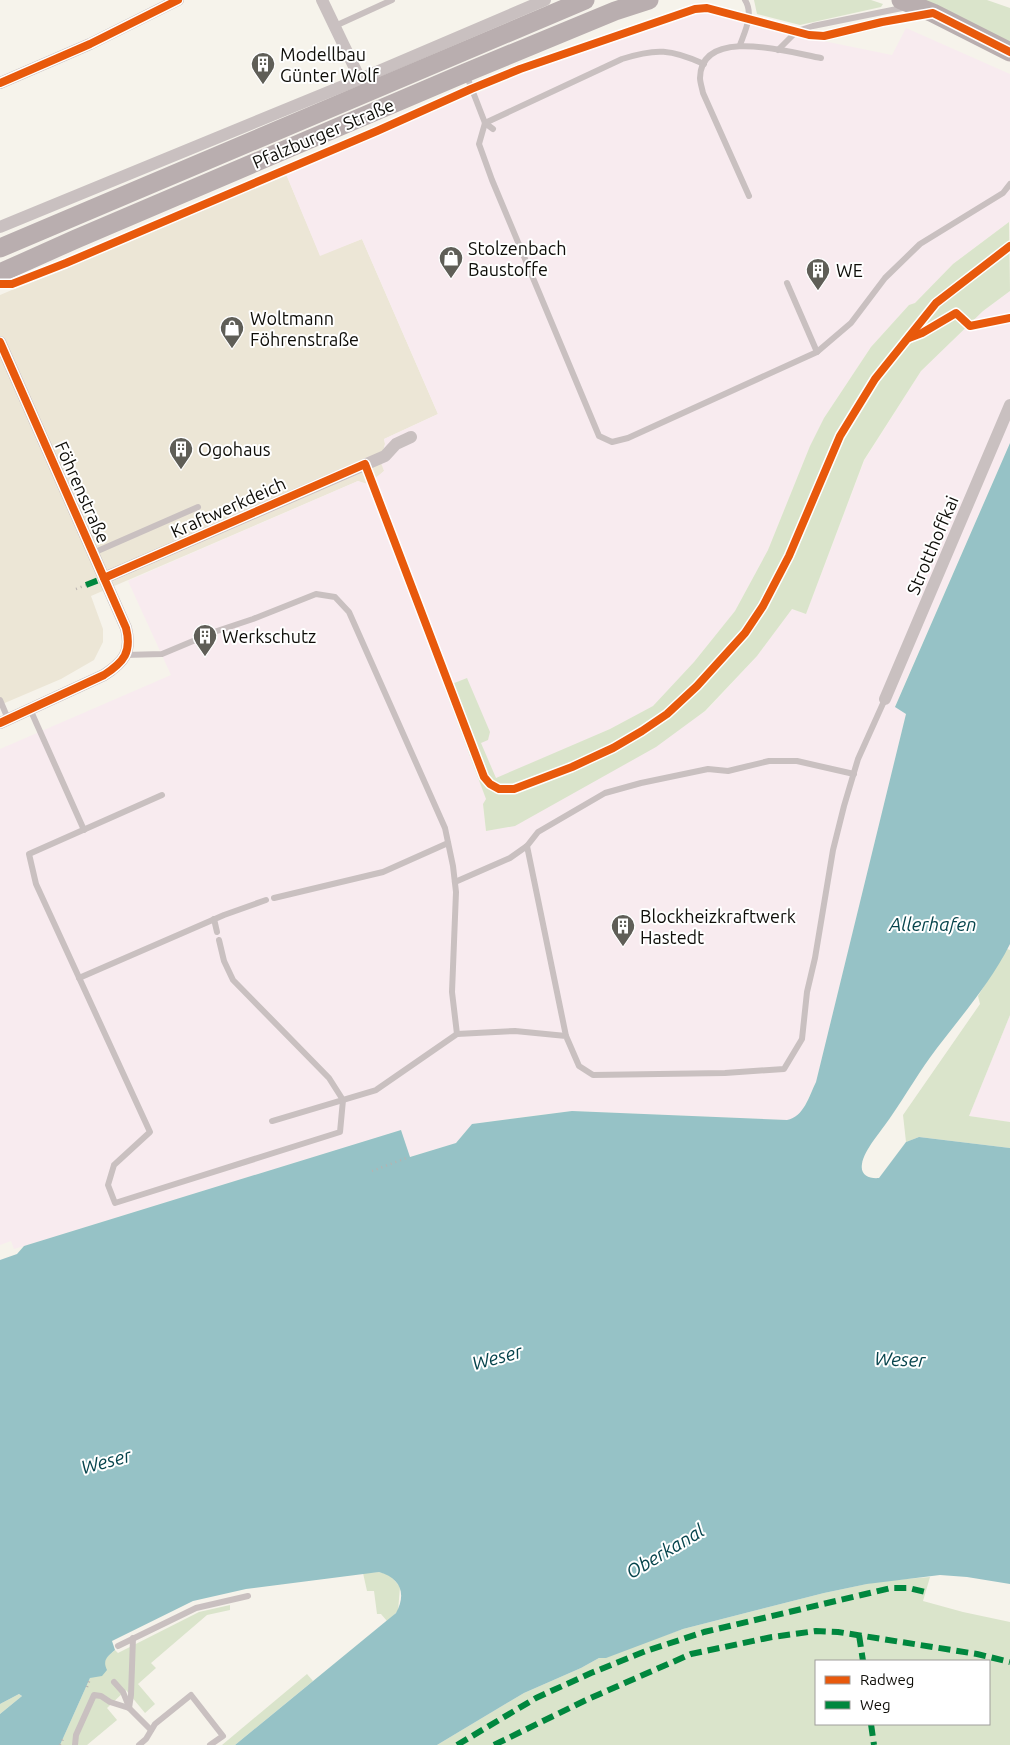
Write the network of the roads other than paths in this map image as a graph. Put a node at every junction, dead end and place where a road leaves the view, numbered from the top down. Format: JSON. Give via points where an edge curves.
{"nodes":[{"id":1,"x":178,"y":0,"type":"edge"},
{"id":2,"x":322,"y":0,"type":"edge"},
{"id":3,"x":392,"y":0,"type":"edge"},
{"id":4,"x":585,"y":0,"type":"edge"},
{"id":5,"x":649,"y":0,"type":"edge"},
{"id":6,"x":744,"y":0,"type":"edge"},
{"id":7,"x":908,"y":3,"type":"edge"},
{"id":8,"x":558,"y":4,"type":"edge"},
{"id":9,"x":335,"y":26,"type":"junction"},
{"id":10,"x":740,"y":45,"type":"junction"},
{"id":11,"x":778,"y":50,"type":"junction"},
{"id":12,"x":1010,"y":52,"type":"edge"},
{"id":13,"x":821,"y":58,"type":"dead end"},
{"id":14,"x":704,"y":64,"type":"junction"},
{"id":15,"x":465,"y":73,"type":"junction"},
{"id":16,"x":360,"y":79,"type":"junction"},
{"id":17,"x":0,"y":83,"type":"edge"},
{"id":18,"x":484,"y":123,"type":"junction"},
{"id":19,"x":493,"y":129,"type":"dead end"},
{"id":20,"x":1010,"y":184,"type":"edge"},
{"id":21,"x":749,"y":196,"type":"dead end"},
{"id":22,"x":0,"y":227,"type":"edge"},
{"id":23,"x":0,"y":248,"type":"edge"},
{"id":24,"x":0,"y":273,"type":"edge"},
{"id":25,"x":787,"y":283,"type":"dead end"},
{"id":26,"x":0,"y":342,"type":"edge"},
{"id":27,"x":817,"y":352,"type":"junction"},
{"id":28,"x":1010,"y":405,"type":"edge"},
{"id":29,"x":411,"y":437,"type":"dead end"},
{"id":30,"x":198,"y":507,"type":"dead end"},
{"id":31,"x":93,"y":553,"type":"junction"},
{"id":32,"x":104,"y":578,"type":"junction"},
{"id":33,"x":125,"y":655,"type":"junction"},
{"id":34,"x":885,"y":699,"type":"joint"},
{"id":35,"x":0,"y":700,"type":"edge"},
{"id":36,"x":30,"y":709,"type":"junction"},
{"id":37,"x":4,"y":721,"type":"edge"},
{"id":38,"x":854,"y":774,"type":"junction"},
{"id":39,"x":162,"y":795,"type":"dead end"},
{"id":40,"x":84,"y":830,"type":"junction"},
{"id":41,"x":448,"y":843,"type":"junction"},
{"id":42,"x":527,"y":846,"type":"junction"},
{"id":43,"x":455,"y":882,"type":"junction"},
{"id":44,"x":274,"y":898,"type":"dead end"},
{"id":45,"x":266,"y":900,"type":"dead end"},
{"id":46,"x":214,"y":919,"type":"junction"},
{"id":47,"x":217,"y":932,"type":"dead end"},
{"id":48,"x":219,"y":940,"type":"dead end"},
{"id":49,"x":79,"y":978,"type":"junction"},
{"id":50,"x":457,"y":1034,"type":"junction"},
{"id":51,"x":566,"y":1036,"type":"junction"},
{"id":52,"x":343,"y":1100,"type":"junction"},
{"id":53,"x":272,"y":1121,"type":"dead end"},
{"id":54,"x":248,"y":1596,"type":"dead end"},
{"id":55,"x":134,"y":1638,"type":"junction"},
{"id":56,"x":118,"y":1646,"type":"dead end"},
{"id":57,"x":114,"y":1682,"type":"dead end"},
{"id":58,"x":129,"y":1708,"type":"junction"},
{"id":59,"x":151,"y":1730,"type":"junction"},
{"id":60,"x":75,"y":1745,"type":"edge"},
{"id":61,"x":139,"y":1745,"type":"edge"},
{"id":62,"x":210,"y":1745,"type":"edge"}],
"edges":[{"from":1,"to":17,"type":"street","via":[[90,44]]},
{"from":2,"to":9,"type":"street"},
{"from":3,"to":9,"type":"lane"},
{"from":4,"to":8,"type":"main road","name":"Pfalzburger Straße"},
{"from":5,"to":15,"type":"main road","name":"Pfalzburger Straße"},
{"from":6,"to":10,"type":"lane","via":[[750,18]]},
{"from":7,"to":11,"type":"lane","via":[[797,31]]},
{"from":7,"to":12,"type":"main road"},
{"from":8,"to":16,"type":"street","name":"Pfalzburger Straße"},
{"from":8,"to":23,"type":"main road","name":"Pfalzburger Straße"},
{"from":9,"to":16,"type":"street"},
{"from":10,"to":11,"type":"lane"},
{"from":10,"to":14,"type":"lane","via":[[711,53]]},
{"from":11,"to":13,"type":"lane"},
{"from":14,"to":18,"type":"lane","via":[[683,54],[643,52]]},
{"from":14,"to":21,"type":"lane","via":[[700,77],[703,93]]},
{"from":15,"to":18,"type":"lane"},
{"from":15,"to":24,"type":"main road","name":"Pfalzburger Straße"},
{"from":16,"to":22,"type":"street","name":"Pfalzburger Straße"},
{"from":18,"to":19,"type":"lane"},
{"from":18,"to":27,"type":"lane","via":[[479,144],[492,180],[599,436],[612,442],[628,438]]},
{"from":20,"to":27,"type":"lane","via":[[1003,193],[920,244],[885,278],[851,323]]},
{"from":25,"to":27,"type":"lane"},
{"from":26,"to":31,"type":"street","name":"Föhrenstraße"},
{"from":28,"to":34,"type":"street","name":"Strotthoffkai"},
{"from":29,"to":32,"type":"street","name":"Kraftwerkdeich","via":[[396,444],[385,456]]},
{"from":30,"to":31,"type":"lane"},
{"from":31,"to":32,"type":"street","name":"Föhrenstraße"},
{"from":32,"to":33,"type":"street","name":"Föhrenstraße","via":[[130,642]]},
{"from":33,"to":36,"type":"street","via":[[118,666],[104,675]]},
{"from":33,"to":41,"type":"lane","via":[[162,654],[316,594],[335,597],[349,612],[445,828]]},
{"from":34,"to":38,"type":"lane"},
{"from":35,"to":37,"type":"lane"},
{"from":36,"to":37,"type":"street"},
{"from":36,"to":40,"type":"lane"},
{"from":38,"to":42,"type":"lane","via":[[797,761],[769,761],[728,771],[708,769],[642,783],[605,793],[538,832]]},
{"from":38,"to":51,"type":"lane","via":[[833,850],[807,992],[802,1039],[784,1069],[594,1075],[580,1066]]},
{"from":39,"to":40,"type":"lane"},
{"from":40,"to":49,"type":"lane","via":[[29,854],[36,884]]},
{"from":41,"to":43,"type":"lane"},
{"from":41,"to":44,"type":"lane","via":[[383,872]]},
{"from":42,"to":43,"type":"lane","via":[[510,858]]},
{"from":42,"to":51,"type":"lane"},
{"from":43,"to":50,"type":"lane","via":[[452,992]]},
{"from":45,"to":46,"type":"lane"},
{"from":46,"to":47,"type":"lane"},
{"from":46,"to":49,"type":"lane"},
{"from":48,"to":52,"type":"lane","via":[[233,980],[329,1078]]},
{"from":49,"to":52,"type":"lane","via":[[150,1132],[114,1165],[108,1185],[115,1202],[340,1132]]},
{"from":50,"to":51,"type":"lane","via":[[515,1031]]},
{"from":50,"to":52,"type":"lane","via":[[376,1090]]},
{"from":52,"to":53,"type":"lane"},
{"from":54,"to":55,"type":"lane","via":[[196,1608]]},
{"from":55,"to":56,"type":"lane"},
{"from":55,"to":58,"type":"lane"},
{"from":57,"to":58,"type":"lane","via":[[123,1692]]},
{"from":58,"to":59,"type":"lane"},
{"from":58,"to":60,"type":"lane","via":[[94,1695],[76,1735]]},
{"from":59,"to":61,"type":"lane"},
{"from":59,"to":62,"type":"lane","via":[[191,1694],[223,1736]]}]}
